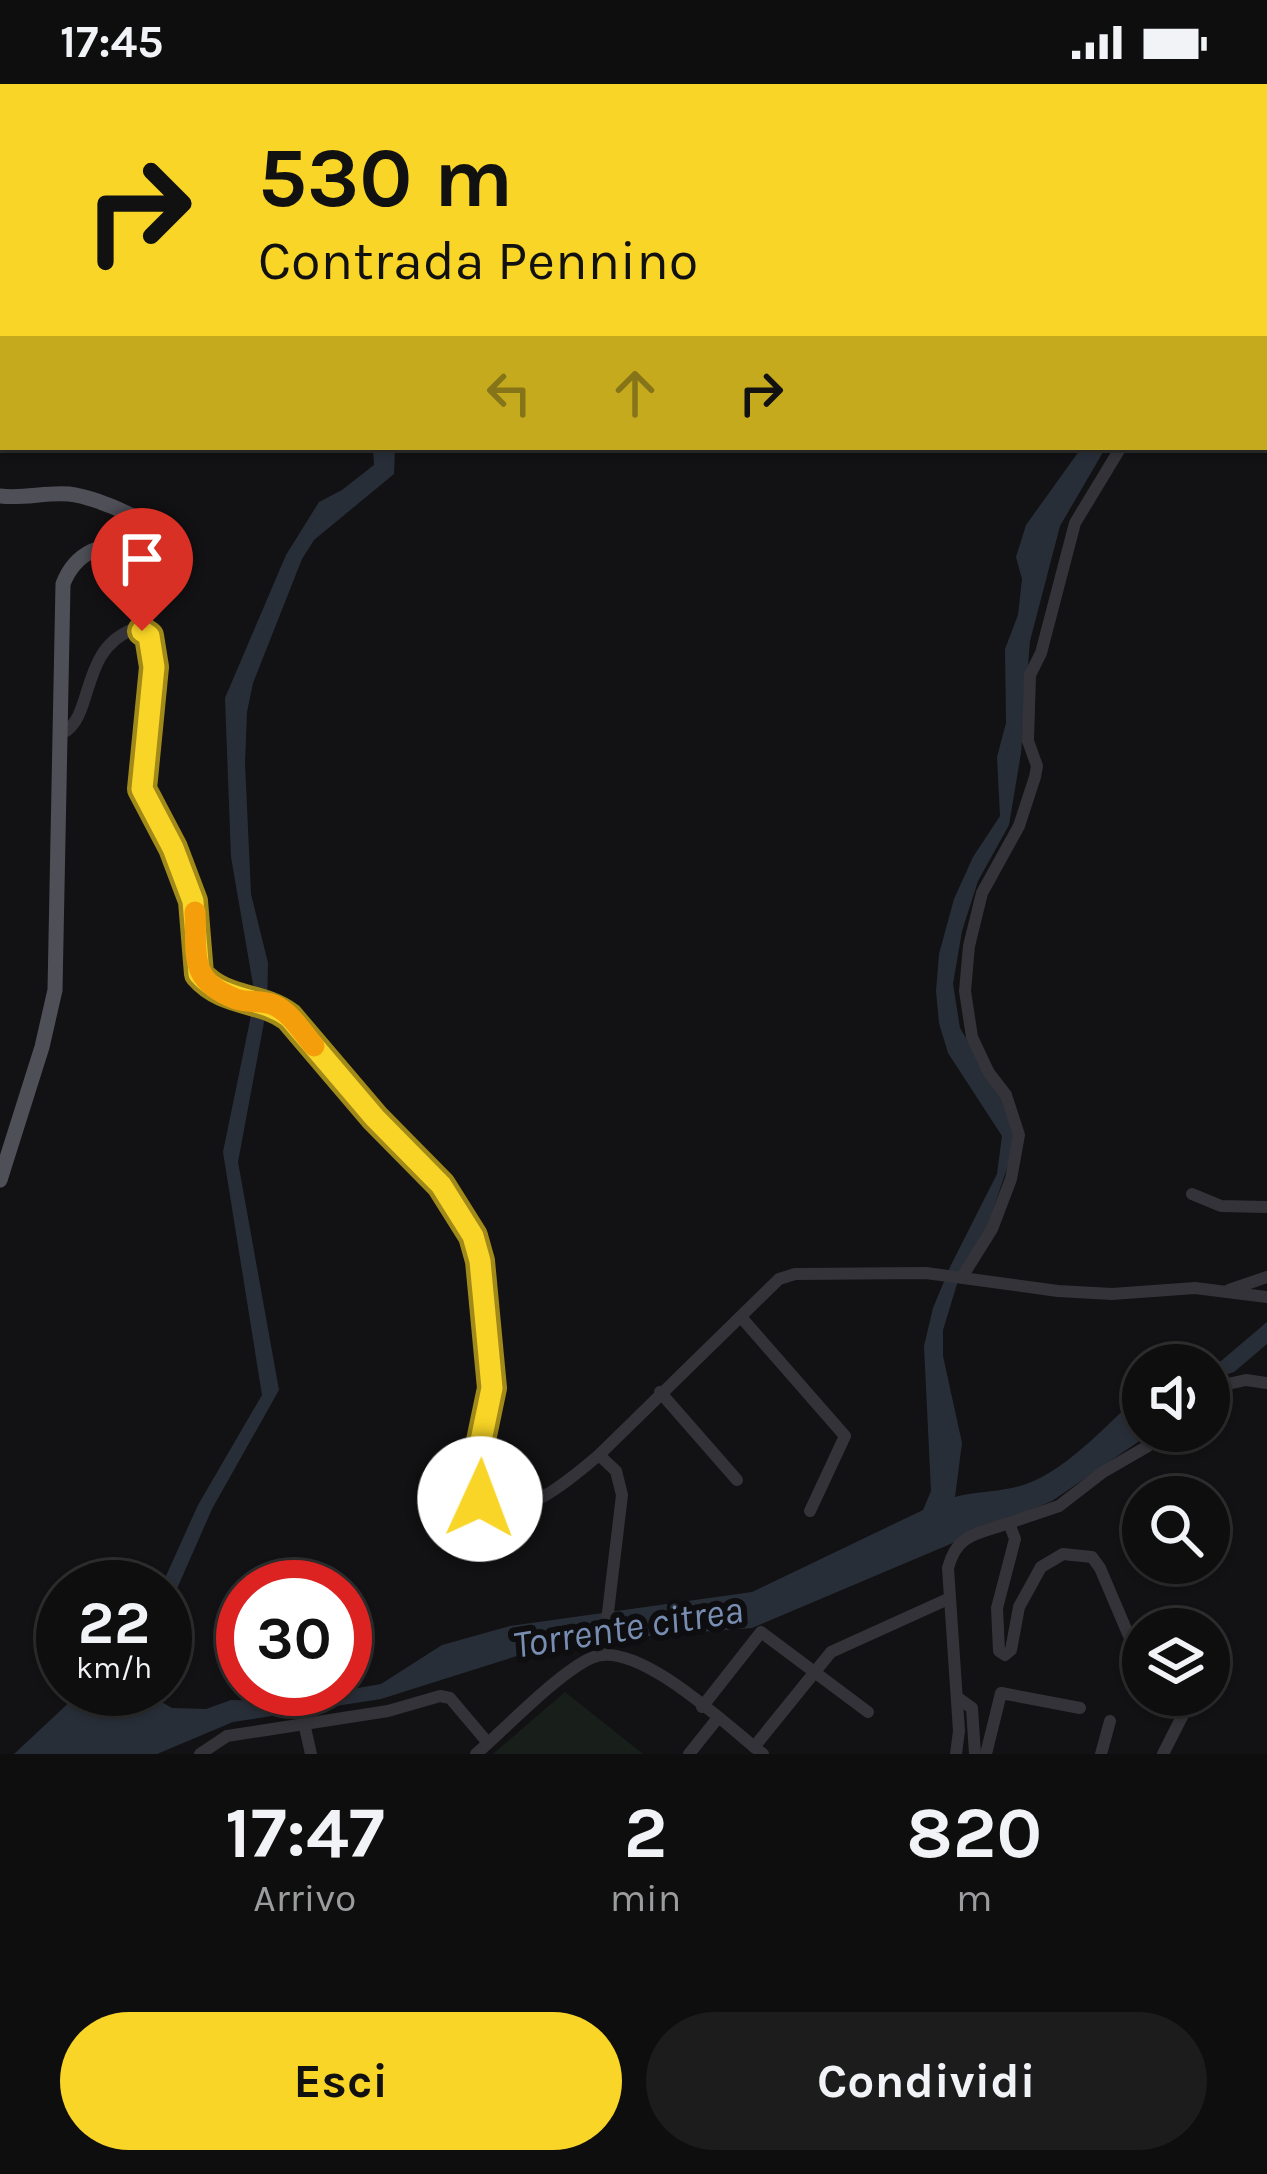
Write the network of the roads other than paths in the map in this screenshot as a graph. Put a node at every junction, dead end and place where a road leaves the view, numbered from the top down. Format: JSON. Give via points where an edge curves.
{"nodes":[{"id":1,"x":1119,"y":450,"type":"edge"},
{"id":2,"x":6,"y":498,"type":"edge"},
{"id":3,"x":63,"y":733,"type":"dead end"},
{"id":4,"x":0,"y":1180,"type":"edge"},
{"id":5,"x":1192,"y":1194,"type":"dead end"},
{"id":6,"x":1267,"y":1207,"type":"edge"},
{"id":7,"x":962,"y":1277,"type":"junction"},
{"id":8,"x":1267,"y":1277,"type":"edge"},
{"id":9,"x":1222,"y":1292,"type":"junction"},
{"id":10,"x":1267,"y":1297,"type":"edge"},
{"id":11,"x":741,"y":1317,"type":"junction"},
{"id":12,"x":1230,"y":1383,"type":"edge"},
{"id":13,"x":1267,"y":1383,"type":"edge"},
{"id":14,"x":660,"y":1392,"type":"junction"},
{"id":15,"x":1138,"y":1452,"type":"edge"},
{"id":16,"x":599,"y":1455,"type":"junction"},
{"id":17,"x":737,"y":1480,"type":"dead end"},
{"id":18,"x":811,"y":1510,"type":"dead end"},
{"id":19,"x":1009,"y":1523,"type":"junction"},
{"id":20,"x":948,"y":1599,"type":"junction"},
{"id":21,"x":1122,"y":1620,"type":"edge"},
{"id":22,"x":604,"y":1647,"type":"junction"},
{"id":23,"x":815,"y":1671,"type":"junction"},
{"id":24,"x":958,"y":1698,"type":"junction"},
{"id":25,"x":702,"y":1707,"type":"junction"},
{"id":26,"x":1080,"y":1708,"type":"dead end"},
{"id":27,"x":868,"y":1712,"type":"dead end"},
{"id":28,"x":1183,"y":1716,"type":"edge"},
{"id":29,"x":717,"y":1719,"type":"junction"},
{"id":30,"x":1110,"y":1720,"type":"dead end"},
{"id":31,"x":304,"y":1723,"type":"junction"},
{"id":32,"x":488,"y":1743,"type":"junction"},
{"id":33,"x":759,"y":1751,"type":"edge"},
{"id":34,"x":200,"y":1754,"type":"edge"},
{"id":35,"x":311,"y":1754,"type":"edge"},
{"id":36,"x":476,"y":1754,"type":"edge"},
{"id":37,"x":689,"y":1754,"type":"edge"},
{"id":38,"x":956,"y":1754,"type":"edge"},
{"id":39,"x":974,"y":1754,"type":"edge"},
{"id":40,"x":986,"y":1754,"type":"edge"},
{"id":41,"x":1102,"y":1754,"type":"edge"},
{"id":42,"x":1163,"y":1754,"type":"edge"}],
"edges":[{"from":1,"to":7,"type":"street","via":[[1076,523],[1030,675],[1035,777],[982,893],[969,946],[972,1037],[1019,1135],[992,1229]]},
{"from":2,"to":4,"type":"main road","via":[[97,500],[166,537],[179,553],[176,563],[161,567],[130,550],[97,549],[76,561],[63,584],[55,990]]},
{"from":3,"to":16,"type":"street","via":[[76,723],[88,681],[113,640],[134,629],[149,636],[154,667],[141,778],[193,901],[199,974],[220,991],[289,1017],[441,1185],[473,1236],[492,1388],[473,1487],[491,1509],[516,1507],[552,1492]]},
{"from":5,"to":6,"type":"street","via":[[1221,1206]]},
{"from":7,"to":9,"type":"street","via":[[1058,1292]]},
{"from":7,"to":11,"type":"street","via":[[795,1274],[779,1279]]},
{"from":8,"to":9,"type":"street"},
{"from":9,"to":10,"type":"street"},
{"from":11,"to":14,"type":"street"},
{"from":11,"to":18,"type":"street","via":[[845,1436]]},
{"from":12,"to":13,"type":"street"},
{"from":14,"to":16,"type":"street"},
{"from":14,"to":17,"type":"street"},
{"from":15,"to":19,"type":"street","via":[[1059,1506]]},
{"from":16,"to":22,"type":"street","via":[[616,1471],[622,1495]]},
{"from":19,"to":20,"type":"street","via":[[953,1549]]},
{"from":19,"to":21,"type":"street","via":[[1015,1539],[998,1607],[999,1652],[1011,1650],[1019,1607],[1042,1567],[1063,1555],[1091,1556]]},
{"from":20,"to":23,"type":"street","via":[[831,1652]]},
{"from":20,"to":24,"type":"street"},
{"from":22,"to":25,"type":"street","via":[[644,1663]]},
{"from":22,"to":32,"type":"street"},
{"from":23,"to":25,"type":"street","via":[[757,1633]]},
{"from":23,"to":27,"type":"street"},
{"from":23,"to":33,"type":"street"},
{"from":24,"to":38,"type":"street"},
{"from":24,"to":39,"type":"street","via":[[972,1708]]},
{"from":25,"to":29,"type":"street"},
{"from":26,"to":40,"type":"street","via":[[1001,1693]]},
{"from":28,"to":42,"type":"street"},
{"from":29,"to":33,"type":"street"},
{"from":29,"to":37,"type":"street"},
{"from":30,"to":41,"type":"street"},
{"from":31,"to":32,"type":"street","via":[[440,1696]]},
{"from":31,"to":34,"type":"street","via":[[227,1736]]},
{"from":31,"to":35,"type":"street"},
{"from":32,"to":36,"type":"street"}]}
